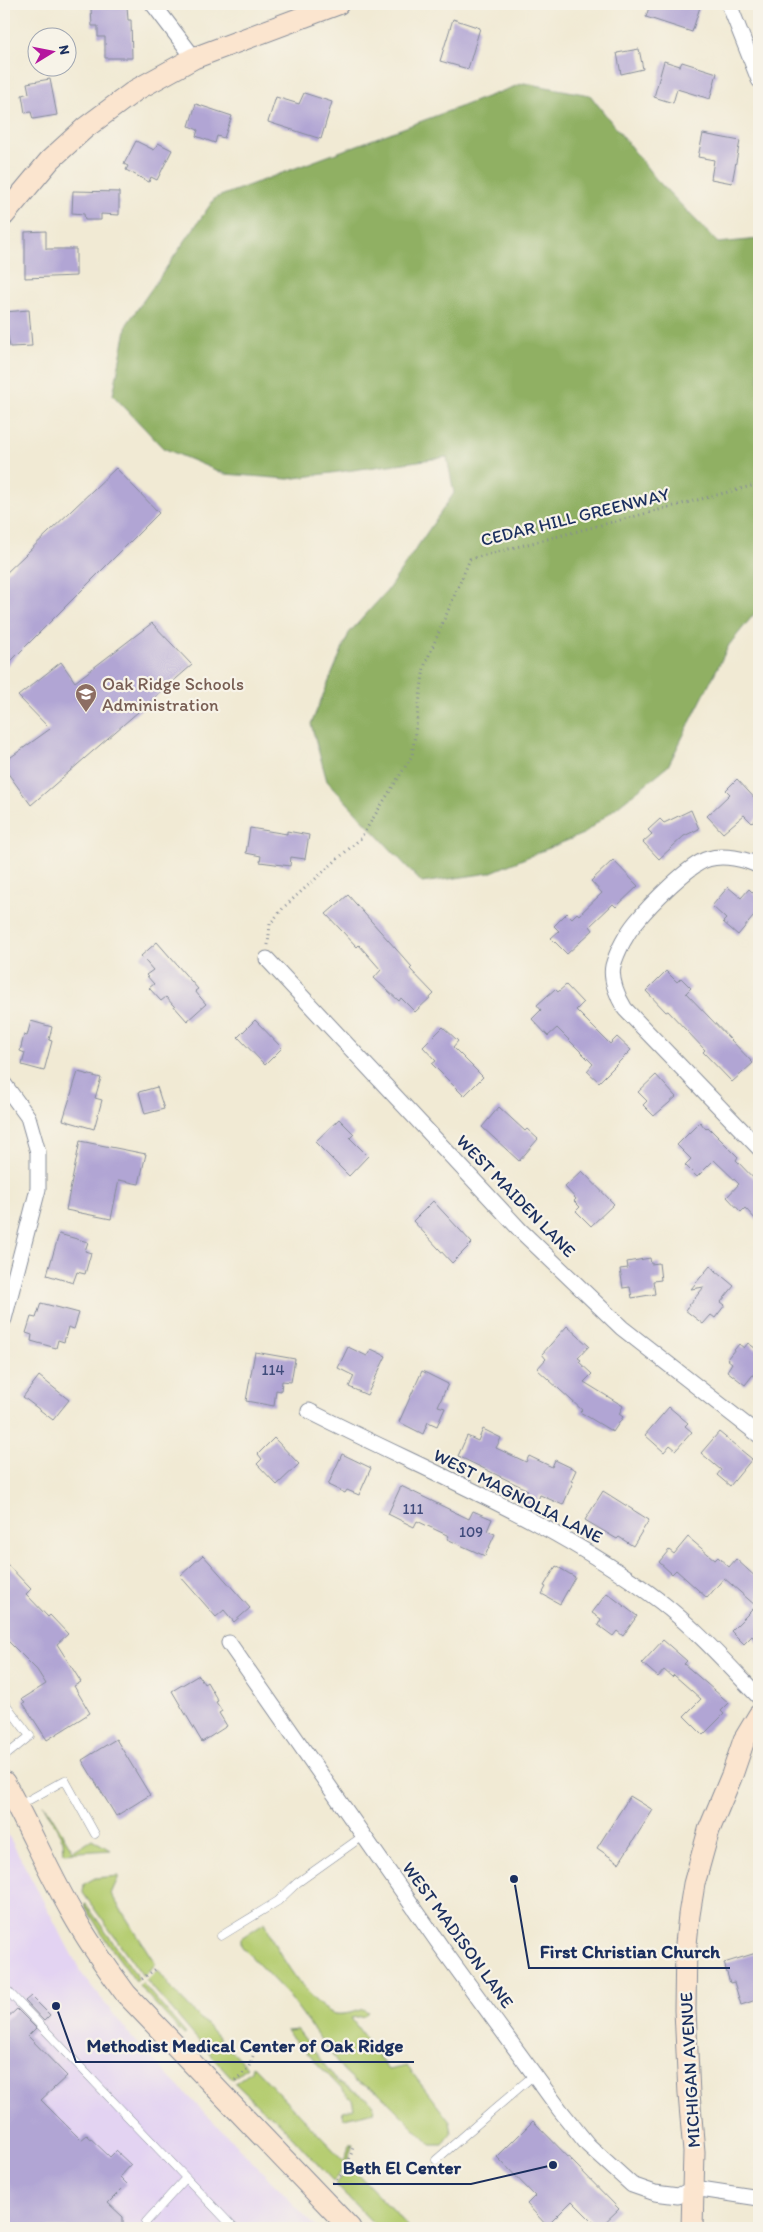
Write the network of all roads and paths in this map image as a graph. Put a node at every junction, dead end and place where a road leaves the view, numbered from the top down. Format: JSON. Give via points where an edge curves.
{"nodes":[{"id":1,"x":153,"y":4,"type":"edge"},
{"id":2,"x":338,"y":4,"type":"edge"},
{"id":3,"x":729,"y":4,"type":"edge"},
{"id":4,"x":194,"y":58,"type":"junction"},
{"id":5,"x":759,"y":80,"type":"edge"},
{"id":6,"x":4,"y":216,"type":"edge"},
{"id":7,"x":759,"y":484,"type":"edge"},
{"id":8,"x":759,"y":866,"type":"edge"},
{"id":9,"x":266,"y":959,"type":"joint"},
{"id":10,"x":4,"y":1084,"type":"edge"},
{"id":11,"x":759,"y":1148,"type":"edge"},
{"id":12,"x":4,"y":1319,"type":"edge"},
{"id":13,"x":309,"y":1411,"type":"dead end"},
{"id":14,"x":759,"y":1435,"type":"edge"},
{"id":15,"x":229,"y":1643,"type":"dead end"},
{"id":16,"x":759,"y":1697,"type":"edge"},
{"id":17,"x":4,"y":1702,"type":"edge"},
{"id":18,"x":759,"y":1715,"type":"edge"},
{"id":19,"x":4,"y":1757,"type":"edge"},
{"id":20,"x":4,"y":1782,"type":"edge"},
{"id":21,"x":18,"y":1806,"type":"junction"},
{"id":22,"x":96,"y":1834,"type":"dead end"},
{"id":23,"x":364,"y":1836,"type":"junction"},
{"id":24,"x":221,"y":1936,"type":"dead end"},
{"id":25,"x":157,"y":1968,"type":"dead end"},
{"id":26,"x":142,"y":1979,"type":"dead end"},
{"id":27,"x":4,"y":1987,"type":"edge"},
{"id":28,"x":256,"y":2048,"type":"dead end"},
{"id":29,"x":535,"y":2074,"type":"junction"},
{"id":30,"x":236,"y":2079,"type":"dead end"},
{"id":31,"x":354,"y":2145,"type":"dead end"},
{"id":32,"x":436,"y":2160,"type":"dead end"},
{"id":33,"x":186,"y":2178,"type":"junction"},
{"id":34,"x":332,"y":2184,"type":"dead end"},
{"id":35,"x":694,"y":2188,"type":"junction"},
{"id":36,"x":759,"y":2198,"type":"edge"},
{"id":37,"x":145,"y":2228,"type":"edge"},
{"id":38,"x":234,"y":2228,"type":"edge"},
{"id":39,"x":350,"y":2228,"type":"edge"},
{"id":40,"x":692,"y":2228,"type":"edge"}],
"edges":[{"from":1,"to":4,"type":"street"},
{"from":2,"to":4,"type":"street"},
{"from":3,"to":5,"type":"street"},
{"from":4,"to":6,"type":"street","via":[[136,90],[86,128],[50,160]]},
{"from":7,"to":9,"type":"path","name":"CEDAR HILL GREENWAY","via":[[470,559],[424,667],[412,756],[360,838],[284,907],[270,924]]},
{"from":8,"to":11,"type":"street","via":[[741,858],[708,859],[687,872],[636,923],[613,967],[616,993],[621,1004]]},
{"from":9,"to":14,"type":"street","name":"WEST MAIDEN LANE","via":[[522,1232],[622,1328]]},
{"from":10,"to":12,"type":"street","via":[[28,1117],[38,1152],[38,1189]]},
{"from":13,"to":16,"type":"street","name":"WEST MAGNOLIA LANE","via":[[545,1527],[601,1560],[662,1603]]},
{"from":15,"to":23,"type":"street","name":"WEST MADISON LANE"},
{"from":17,"to":19,"type":"lane","via":[[30,1736]]},
{"from":18,"to":35,"type":"street","name":"MICHIGAN AVENUE","via":[[744,1740],[709,1830],[689,1914],[685,2010]]},
{"from":20,"to":21,"type":"street"},
{"from":21,"to":22,"type":"lane","via":[[65,1780]]},
{"from":21,"to":39,"type":"street","via":[[71,1911],[126,1994]]},
{"from":23,"to":24,"type":"lane","via":[[297,1883],[278,1901]]},
{"from":23,"to":29,"type":"street","name":"WEST MADISON LANE"},
{"from":25,"to":26,"type":"path"},
{"from":27,"to":33,"type":"lane"},
{"from":28,"to":30,"type":"path","via":[[248,2070]]},
{"from":29,"to":32,"type":"lane"},
{"from":29,"to":35,"type":"street","name":"WEST MADISON LANE","via":[[588,2145],[632,2185],[678,2196]]},
{"from":31,"to":34,"type":"path","via":[[346,2170]]},
{"from":33,"to":37,"type":"lane","via":[[146,2222]]},
{"from":33,"to":38,"type":"lane"},
{"from":35,"to":36,"type":"street"},
{"from":35,"to":40,"type":"street","name":"MICHIGAN AVENUE"}]}
